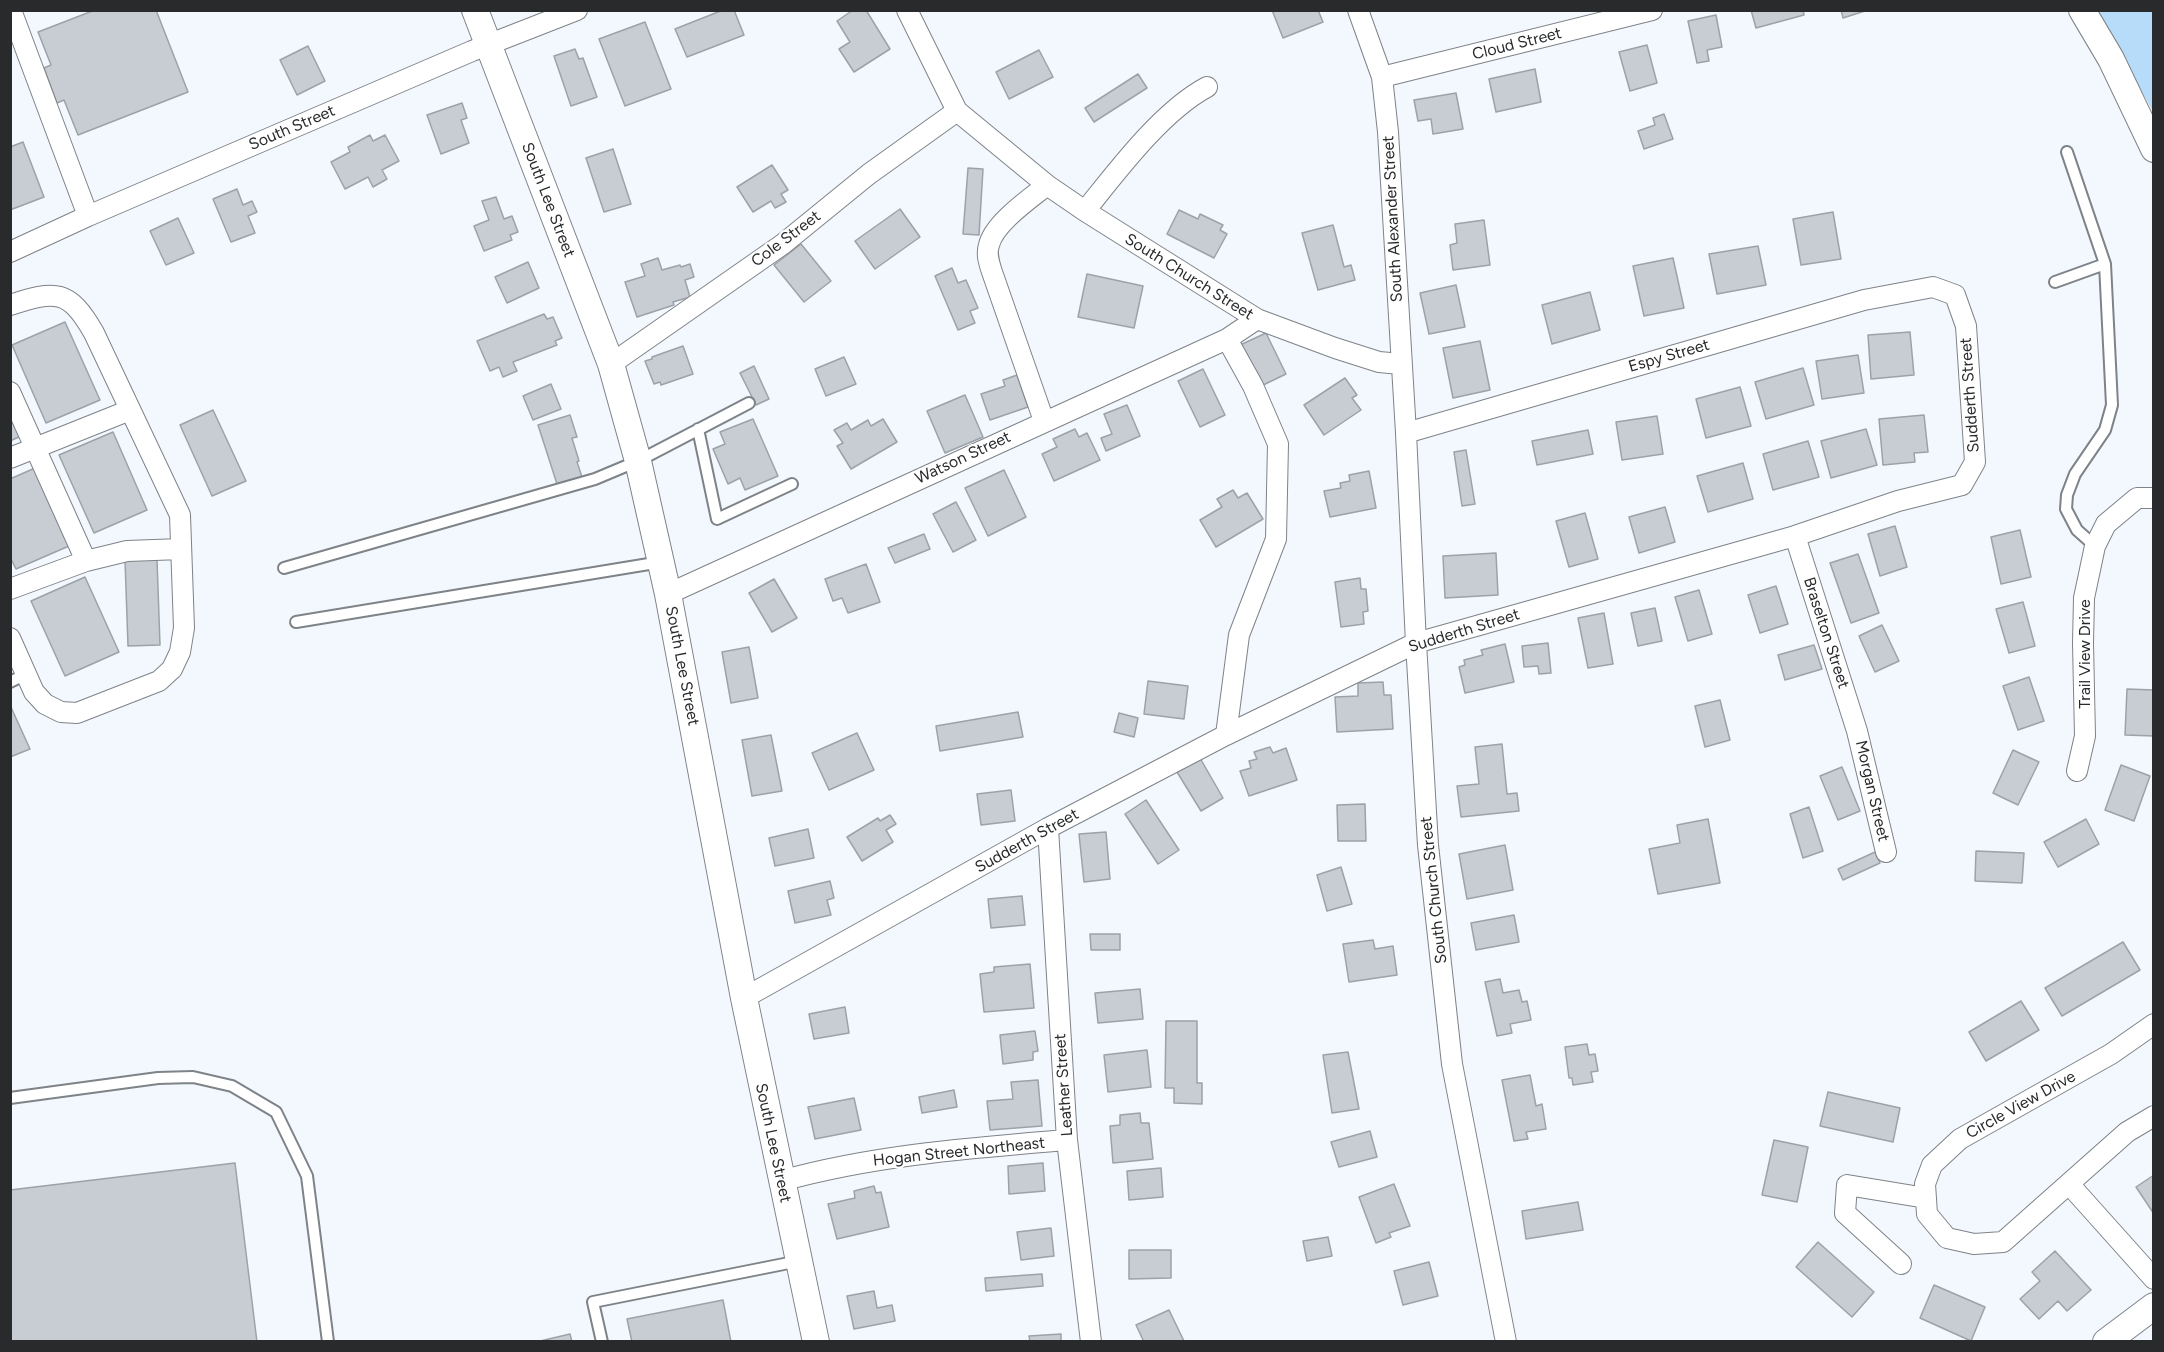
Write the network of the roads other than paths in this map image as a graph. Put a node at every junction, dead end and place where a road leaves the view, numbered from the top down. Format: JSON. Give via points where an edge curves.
{"nodes":[{"id":1,"x":10,"y":10,"type":"edge"},
{"id":2,"x":475,"y":10,"type":"edge"},
{"id":3,"x":577,"y":10,"type":"edge"},
{"id":4,"x":906,"y":10,"type":"edge"},
{"id":5,"x":1358,"y":10,"type":"edge"},
{"id":6,"x":1652,"y":10,"type":"edge"},
{"id":7,"x":2082,"y":10,"type":"edge"},
{"id":8,"x":489,"y":44,"type":"junction"},
{"id":9,"x":1382,"y":76,"type":"junction"},
{"id":10,"x":1207,"y":87,"type":"dead end"},
{"id":11,"x":957,"y":111,"type":"junction"},
{"id":12,"x":2154,"y":149,"type":"edge"},
{"id":13,"x":2067,"y":152,"type":"dead end"},
{"id":14,"x":1047,"y":185,"type":"junction"},
{"id":15,"x":1084,"y":211,"type":"junction"},
{"id":16,"x":88,"y":216,"type":"junction"},
{"id":17,"x":10,"y":252,"type":"edge"},
{"id":18,"x":2105,"y":264,"type":"junction"},
{"id":19,"x":2055,"y":282,"type":"dead end"},
{"id":20,"x":1933,"y":287,"type":"joint"},
{"id":21,"x":10,"y":305,"type":"edge"},
{"id":22,"x":1257,"y":319,"type":"junction"},
{"id":23,"x":1227,"y":339,"type":"junction"},
{"id":24,"x":611,"y":364,"type":"junction"},
{"id":25,"x":1401,"y":364,"type":"junction"},
{"id":26,"x":10,"y":392,"type":"edge"},
{"id":27,"x":749,"y":403,"type":"dead end"},
{"id":28,"x":130,"y":410,"type":"junction"},
{"id":29,"x":1044,"y":421,"type":"junction"},
{"id":30,"x":698,"y":429,"type":"junction"},
{"id":31,"x":1406,"y":433,"type":"junction"},
{"id":32,"x":35,"y":448,"type":"junction"},
{"id":33,"x":10,"y":458,"type":"edge"},
{"id":34,"x":638,"y":461,"type":"junction"},
{"id":35,"x":792,"y":484,"type":"dead end"},
{"id":36,"x":2154,"y":498,"type":"edge"},
{"id":37,"x":1795,"y":536,"type":"junction"},
{"id":38,"x":2095,"y":546,"type":"junction"},
{"id":39,"x":181,"y":549,"type":"junction"},
{"id":40,"x":86,"y":561,"type":"junction"},
{"id":41,"x":661,"y":562,"type":"junction"},
{"id":42,"x":284,"y":568,"type":"dead end"},
{"id":43,"x":10,"y":589,"type":"edge"},
{"id":44,"x":668,"y":594,"type":"junction"},
{"id":45,"x":296,"y":622,"type":"dead end"},
{"id":46,"x":10,"y":638,"type":"edge"},
{"id":47,"x":1416,"y":643,"type":"junction"},
{"id":48,"x":18,"y":678,"type":"edge"},
{"id":49,"x":1857,"y":731,"type":"joint"},
{"id":50,"x":1226,"y":735,"type":"junction"},
{"id":51,"x":2078,"y":771,"type":"dead end"},
{"id":52,"x":1048,"y":828,"type":"junction"},
{"id":53,"x":1886,"y":852,"type":"dead end"},
{"id":54,"x":744,"y":998,"type":"junction"},
{"id":55,"x":2154,"y":1024,"type":"edge"},
{"id":56,"x":10,"y":1098,"type":"edge"},
{"id":57,"x":2154,"y":1116,"type":"edge"},
{"id":58,"x":1067,"y":1140,"type":"junction"},
{"id":59,"x":781,"y":1181,"type":"junction"},
{"id":60,"x":2069,"y":1184,"type":"junction"},
{"id":61,"x":1926,"y":1198,"type":"junction"},
{"id":62,"x":799,"y":1262,"type":"junction"},
{"id":63,"x":1901,"y":1264,"type":"dead end"},
{"id":64,"x":2154,"y":1279,"type":"edge"},
{"id":65,"x":2154,"y":1306,"type":"edge"},
{"id":66,"x":328,"y":1341,"type":"edge"},
{"id":67,"x":602,"y":1341,"type":"edge"},
{"id":68,"x":816,"y":1341,"type":"edge"},
{"id":69,"x":1091,"y":1341,"type":"edge"},
{"id":70,"x":1506,"y":1341,"type":"edge"},
{"id":71,"x":2106,"y":1341,"type":"edge"}],
"edges":[{"from":1,"to":16,"type":"street"},
{"from":2,"to":8,"type":"street","name":"South Lee Street"},
{"from":3,"to":8,"type":"street","name":"South Street"},
{"from":4,"to":11,"type":"street"},
{"from":5,"to":9,"type":"street","name":"South Alexander Street"},
{"from":6,"to":9,"type":"street","name":"Cloud Street"},
{"from":7,"to":12,"type":"street","via":[[2111,59]]},
{"from":8,"to":16,"type":"street","name":"South Street"},
{"from":8,"to":24,"type":"street","name":"South Lee Street"},
{"from":9,"to":25,"type":"street","name":"South Alexander Street"},
{"from":10,"to":15,"type":"street","via":[[1191,96],[1138,147]]},
{"from":11,"to":14,"type":"street"},
{"from":11,"to":24,"type":"street","name":"Cole Street","via":[[869,174],[783,244]]},
{"from":13,"to":18,"type":"lane"},
{"from":14,"to":15,"type":"street"},
{"from":14,"to":29,"type":"street","via":[[1001,225],[988,249],[992,272]]},
{"from":15,"to":22,"type":"street","name":"South Church Street"},
{"from":16,"to":17,"type":"street","name":"South Street"},
{"from":18,"to":19,"type":"lane"},
{"from":18,"to":38,"type":"lane","via":[[2112,405],[2105,430],[2075,474],[2066,509],[2077,530]]},
{"from":20,"to":31,"type":"street","name":"Espy Street","via":[[1864,300]]},
{"from":20,"to":37,"type":"street","name":"Sudderth Street","via":[[1955,295],[1966,326],[1975,462],[1962,485],[1898,501]]},
{"from":21,"to":28,"type":"street","via":[[53,295],[81,311]]},
{"from":22,"to":23,"type":"street","name":"Watson Street"},
{"from":22,"to":25,"type":"street","name":"South Church Street","via":[[1379,362]]},
{"from":23,"to":29,"type":"street","name":"Watson Street"},
{"from":23,"to":50,"type":"street","via":[[1278,444],[1276,539],[1239,635]]},
{"from":24,"to":34,"type":"street","name":"South Lee Street"},
{"from":25,"to":31,"type":"street","name":"South Alexander Street"},
{"from":26,"to":32,"type":"street"},
{"from":27,"to":30,"type":"lane"},
{"from":28,"to":32,"type":"street"},
{"from":28,"to":39,"type":"street","via":[[180,515]]},
{"from":29,"to":44,"type":"street","name":"Watson Street"},
{"from":30,"to":34,"type":"lane"},
{"from":30,"to":35,"type":"lane","via":[[717,519]]},
{"from":31,"to":47,"type":"street","name":"South Church Street"},
{"from":32,"to":33,"type":"street"},
{"from":32,"to":40,"type":"street"},
{"from":34,"to":41,"type":"street","name":"South Lee Street"},
{"from":34,"to":42,"type":"lane","via":[[595,479]]},
{"from":36,"to":38,"type":"street","name":"Trail View Drive","via":[[2136,498],[2106,524]]},
{"from":37,"to":47,"type":"street","name":"Sudderth Street"},
{"from":37,"to":49,"type":"street","name":"Braselton Street"},
{"from":38,"to":51,"type":"street","name":"Trail View Drive","via":[[2084,598],[2085,736]]},
{"from":39,"to":40,"type":"street","via":[[127,551]]},
{"from":39,"to":48,"type":"street","via":[[184,628],[180,652],[172,669],[159,681],[77,713],[61,712],[45,704]]},
{"from":40,"to":43,"type":"street"},
{"from":41,"to":44,"type":"street","name":"South Lee Street"},
{"from":41,"to":45,"type":"lane"},
{"from":44,"to":54,"type":"street","name":"South Lee Street"},
{"from":46,"to":48,"type":"street"},
{"from":47,"to":50,"type":"street","name":"Sudderth Street"},
{"from":47,"to":70,"type":"street","name":"South Church Street","via":[[1428,844],[1452,1064]]},
{"from":49,"to":53,"type":"street","name":"Morgan Street"},
{"from":50,"to":52,"type":"street","name":"Sudderth Street"},
{"from":52,"to":54,"type":"street","name":"Sudderth Street"},
{"from":52,"to":58,"type":"street","name":"Leather Street"},
{"from":54,"to":59,"type":"street","name":"South Lee Street"},
{"from":55,"to":61,"type":"street","name":"Circle View Drive","via":[[2111,1054],[1960,1139],[1932,1165],[1925,1184]]},
{"from":56,"to":66,"type":"lane","via":[[193,1077],[232,1086],[276,1112],[307,1176]]},
{"from":57,"to":60,"type":"street","name":"Circle View Drive","via":[[2127,1132]]},
{"from":58,"to":59,"type":"street","name":"Hogan Street Northeast","via":[[869,1161]]},
{"from":58,"to":69,"type":"street","name":"Leather Street"},
{"from":59,"to":62,"type":"street","name":"South Lee Street"},
{"from":60,"to":61,"type":"street","name":"Circle View Drive","via":[[2003,1242],[1974,1244],[1947,1238],[1927,1214]]},
{"from":60,"to":64,"type":"street"},
{"from":61,"to":63,"type":"street","via":[[1847,1185],[1845,1214]]},
{"from":62,"to":67,"type":"lane","via":[[593,1302]]},
{"from":62,"to":68,"type":"street","name":"South Lee Street"},
{"from":65,"to":71,"type":"street"}]}
